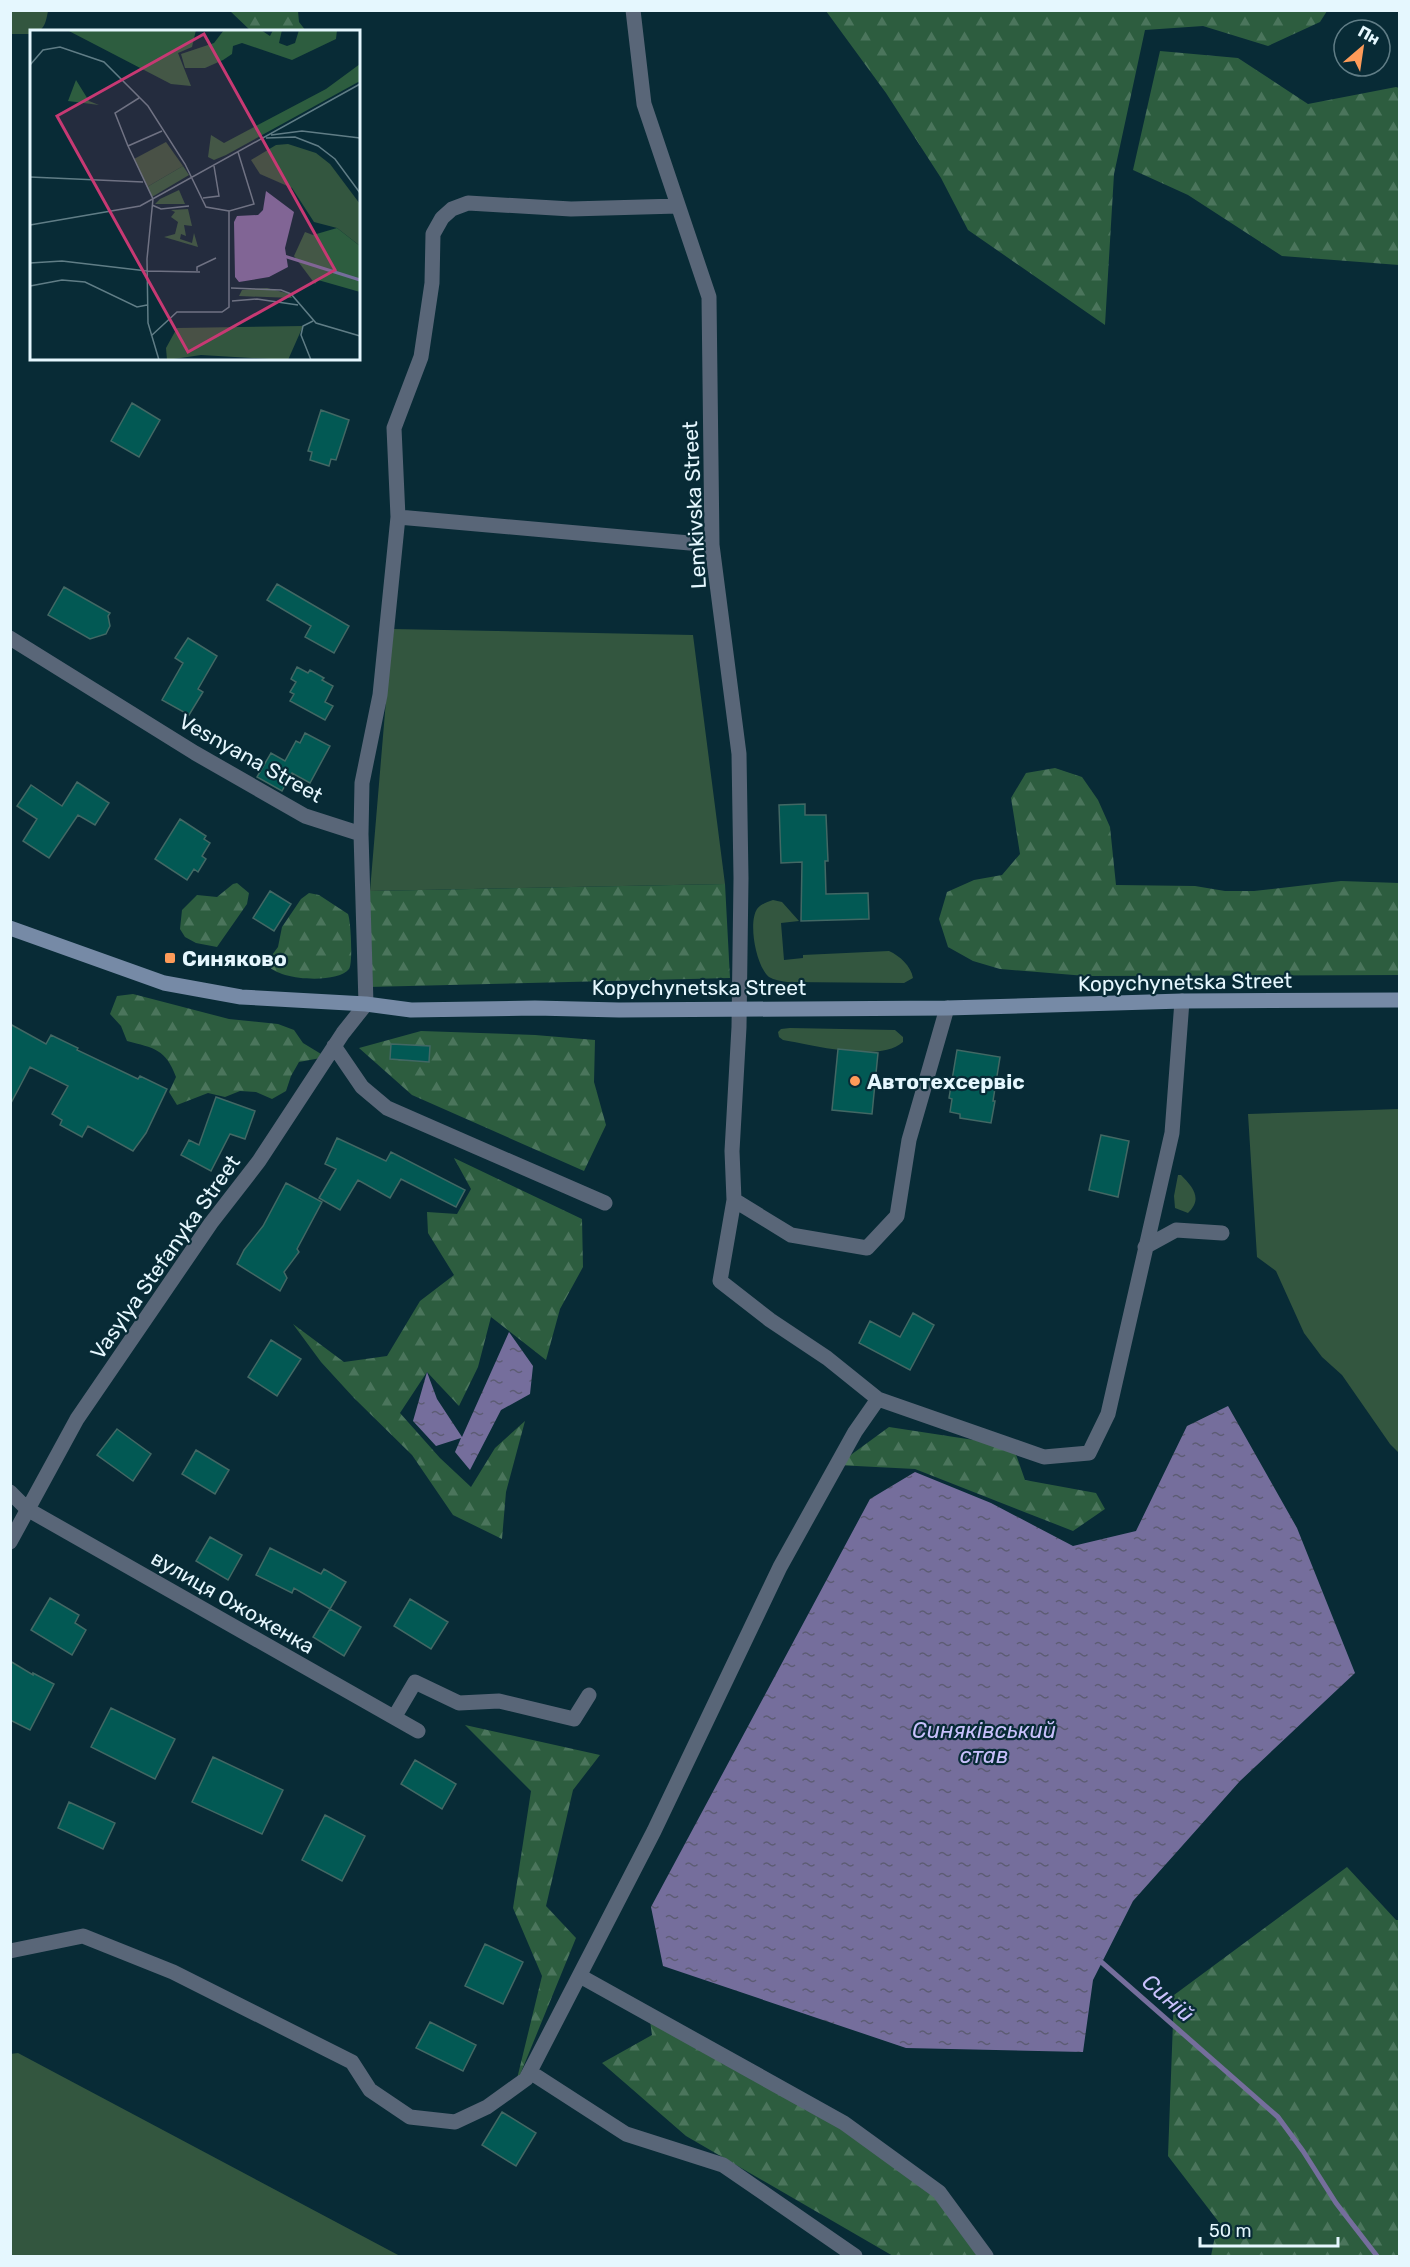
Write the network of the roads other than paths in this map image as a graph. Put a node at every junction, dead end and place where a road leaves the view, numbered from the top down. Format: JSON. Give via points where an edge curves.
{"nodes":[{"id":1,"x":633,"y":10,"type":"edge"},
{"id":2,"x":678,"y":206,"type":"junction"},
{"id":3,"x":398,"y":517,"type":"junction"},
{"id":4,"x":712,"y":545,"type":"junction"},
{"id":5,"x":10,"y":638,"type":"edge"},
{"id":6,"x":361,"y":834,"type":"junction"},
{"id":7,"x":10,"y":928,"type":"edge"},
{"id":8,"x":1400,"y":1000,"type":"edge"},
{"id":9,"x":1182,"y":1001,"type":"junction"},
{"id":10,"x":366,"y":1004,"type":"junction"},
{"id":11,"x":740,"y":1008,"type":"junction"},
{"id":12,"x":947,"y":1008,"type":"junction"},
{"id":13,"x":334,"y":1046,"type":"junction"},
{"id":14,"x":734,"y":1200,"type":"junction"},
{"id":15,"x":605,"y":1203,"type":"dead end"},
{"id":16,"x":1222,"y":1233,"type":"dead end"},
{"id":17,"x":1145,"y":1246,"type":"junction"},
{"id":18,"x":878,"y":1399,"type":"junction"},
{"id":19,"x":10,"y":1492,"type":"edge"},
{"id":20,"x":27,"y":1509,"type":"junction"},
{"id":21,"x":10,"y":1542,"type":"edge"},
{"id":22,"x":589,"y":1695,"type":"dead end"},
{"id":23,"x":395,"y":1716,"type":"junction"},
{"id":24,"x":418,"y":1731,"type":"dead end"},
{"id":25,"x":10,"y":1951,"type":"edge"},
{"id":26,"x":580,"y":1976,"type":"junction"},
{"id":27,"x":530,"y":2072,"type":"junction"},
{"id":28,"x":855,"y":2256,"type":"edge"},
{"id":29,"x":987,"y":2256,"type":"edge"}],
"edges":[{"from":1,"to":2,"type":"street","name":"Lemkivska Street","via":[[644,104]]},
{"from":2,"to":3,"type":"street","via":[[571,209],[468,203],[452,208],[442,218],[434,234],[432,284],[421,357],[394,428]]},
{"from":2,"to":4,"type":"street","name":"Lemkivska Street","via":[[709,297]]},
{"from":3,"to":4,"type":"street"},
{"from":3,"to":6,"type":"street","via":[[380,695],[362,783]]},
{"from":4,"to":11,"type":"street","name":"Lemkivska Street","via":[[739,754]]},
{"from":5,"to":6,"type":"street","name":"Vesnyana Street","via":[[305,816]]},
{"from":6,"to":10,"type":"street"},
{"from":7,"to":10,"type":"main road","name":"Kopychynetska Street","via":[[164,982],[241,997]]},
{"from":8,"to":9,"type":"main road","name":"Kopychynetska Street"},
{"from":9,"to":12,"type":"main road","name":"Kopychynetska Street"},
{"from":9,"to":17,"type":"street","via":[[1172,1133]]},
{"from":10,"to":11,"type":"main road","name":"Kopychynetska Street","via":[[411,1010]]},
{"from":10,"to":13,"type":"street","name":"Vasylya Stefanyka Street"},
{"from":11,"to":12,"type":"main road","name":"Kopychynetska Street"},
{"from":11,"to":14,"type":"street","name":"Lemkivska Street","via":[[732,1151]]},
{"from":12,"to":14,"type":"street","via":[[909,1140],[897,1216],[867,1248],[791,1234]]},
{"from":13,"to":15,"type":"street","via":[[362,1087],[387,1108]]},
{"from":13,"to":20,"type":"street","name":"Vasylya Stefanyka Street","via":[[260,1161],[212,1223],[77,1419]]},
{"from":14,"to":18,"type":"street","name":"Lemkivska Street","via":[[720,1281]]},
{"from":16,"to":17,"type":"street","via":[[1176,1230]]},
{"from":17,"to":18,"type":"street","via":[[1108,1414],[1089,1453],[1044,1457]]},
{"from":18,"to":26,"type":"street","via":[[855,1432],[780,1567]]},
{"from":19,"to":20,"type":"street","name":"вулиця Ожоженка"},
{"from":20,"to":21,"type":"street","name":"Vasylya Stefanyka Street"},
{"from":20,"to":23,"type":"street","name":"вулиця Ожоженка"},
{"from":22,"to":23,"type":"street","via":[[574,1719],[499,1701],[459,1703],[415,1682]]},
{"from":23,"to":24,"type":"street","name":"вулиця Ожоженка"},
{"from":25,"to":27,"type":"street","via":[[83,1936],[173,1972],[352,2062],[370,2090],[410,2117],[455,2122],[487,2107]]},
{"from":26,"to":27,"type":"street"},
{"from":26,"to":29,"type":"street","via":[[844,2123],[939,2192]]},
{"from":27,"to":28,"type":"street","via":[[626,2134],[723,2165]]}]}
